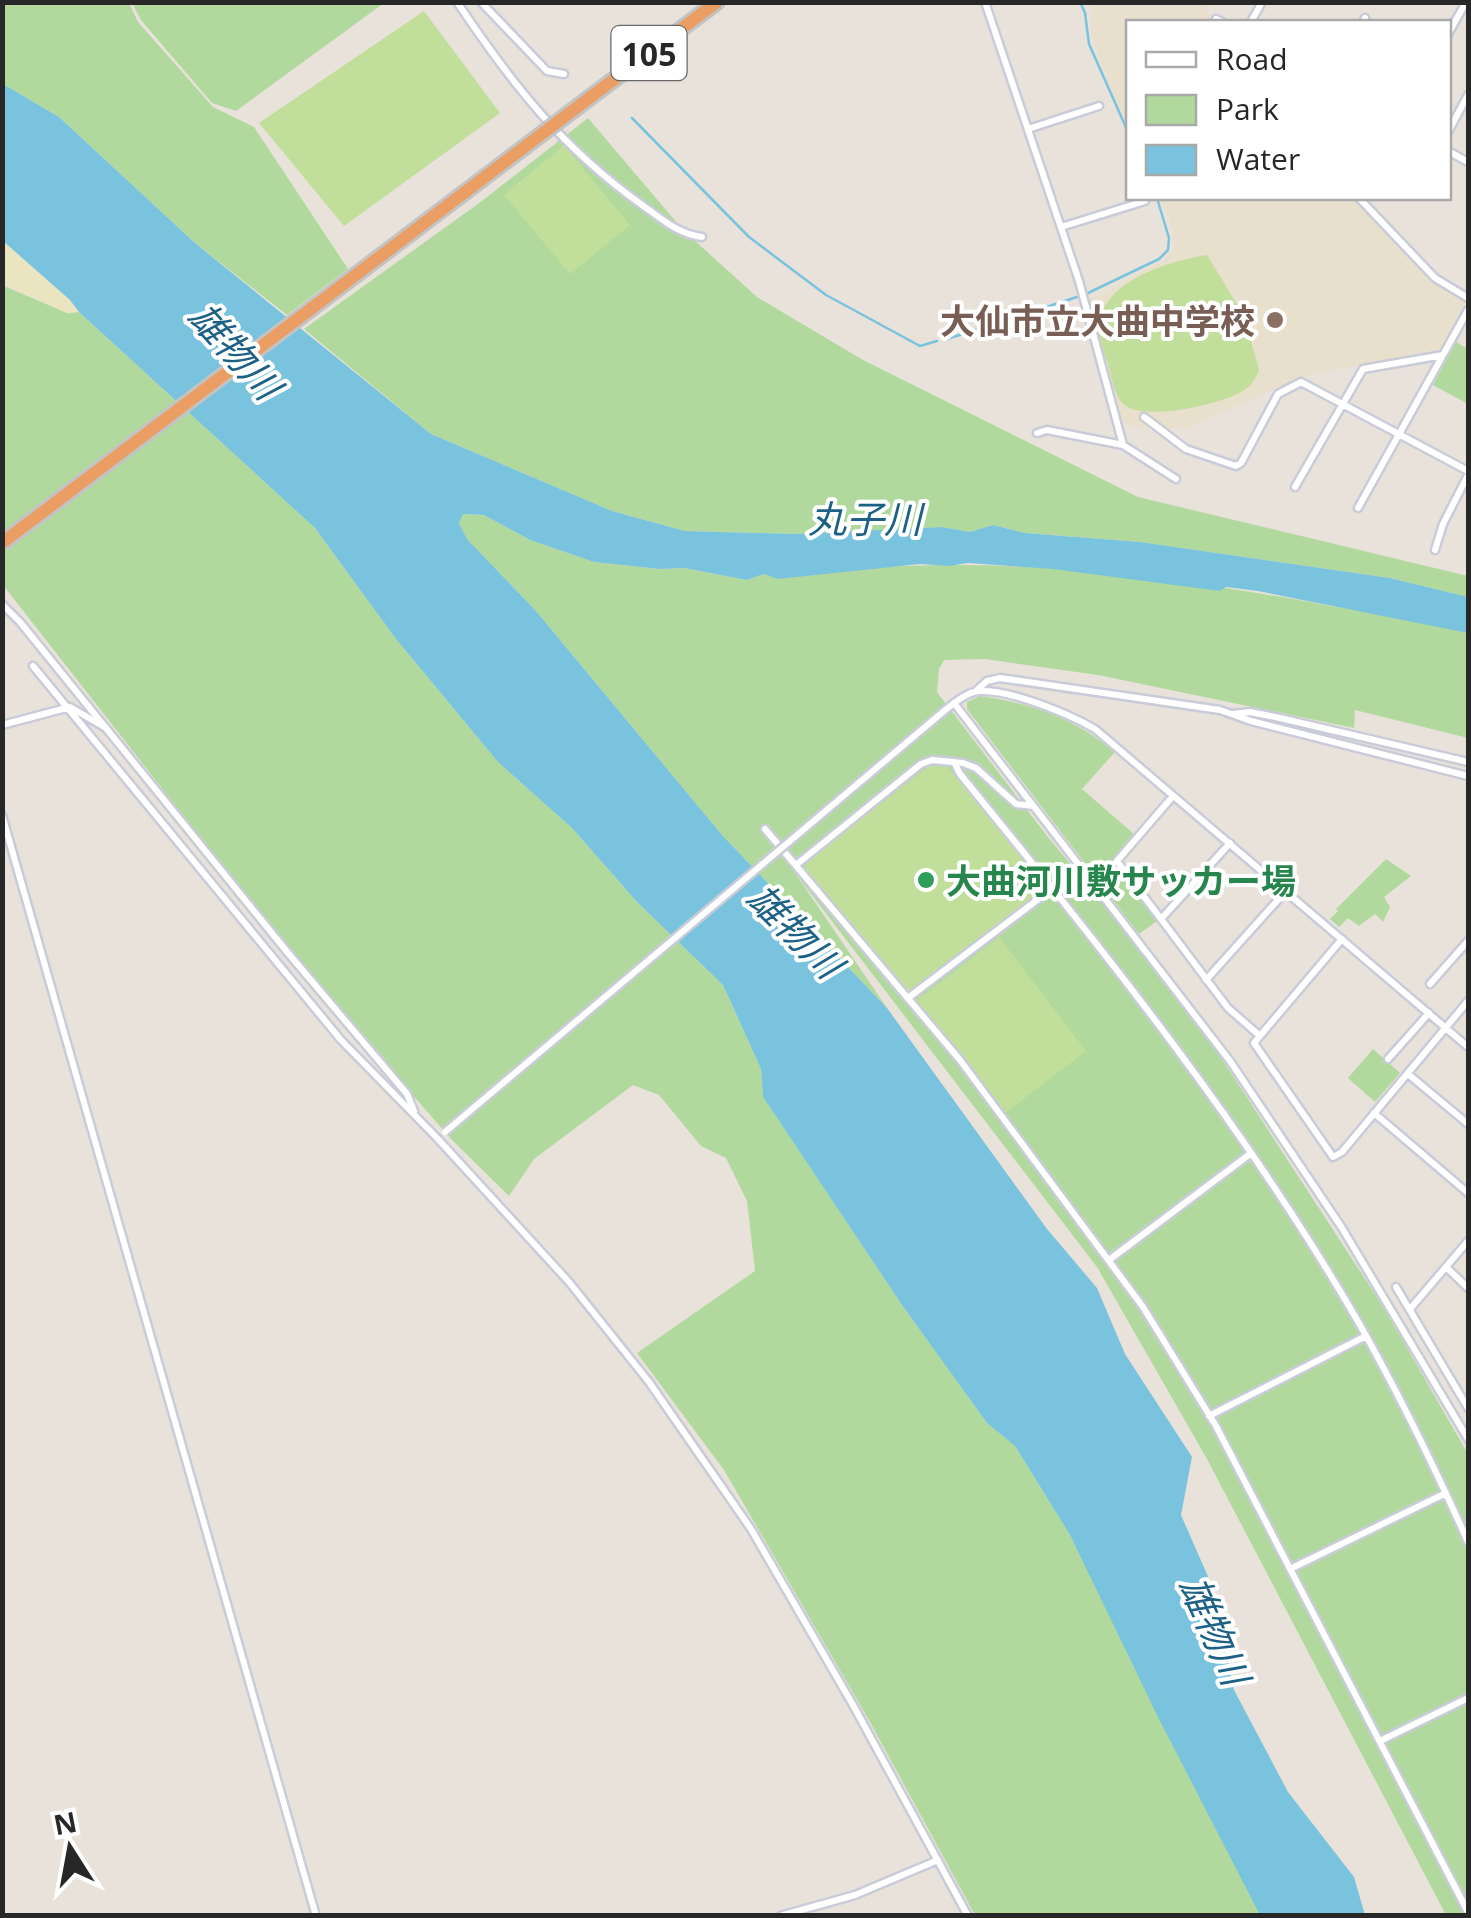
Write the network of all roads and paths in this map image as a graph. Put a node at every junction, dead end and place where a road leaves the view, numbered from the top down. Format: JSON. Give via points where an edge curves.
{"nodes":[{"id":1,"x":456,"y":2,"type":"edge"},
{"id":2,"x":481,"y":2,"type":"edge"},
{"id":3,"x":718,"y":2,"type":"edge"},
{"id":4,"x":985,"y":2,"type":"edge"},
{"id":5,"x":1466,"y":2,"type":"edge"},
{"id":6,"x":1451,"y":29,"type":"edge"},
{"id":7,"x":564,"y":74,"type":"dead end"},
{"id":8,"x":1468,"y":94,"type":"edge"},
{"id":9,"x":1099,"y":106,"type":"dead end"},
{"id":10,"x":1451,"y":126,"type":"edge"},
{"id":11,"x":1028,"y":129,"type":"junction"},
{"id":12,"x":1362,"y":200,"type":"edge"},
{"id":13,"x":1146,"y":201,"type":"dead end"},
{"id":14,"x":1061,"y":227,"type":"junction"},
{"id":15,"x":702,"y":237,"type":"dead end"},
{"id":16,"x":1468,"y":298,"type":"edge"},
{"id":17,"x":1468,"y":311,"type":"edge"},
{"id":18,"x":1444,"y":355,"type":"junction"},
{"id":19,"x":1342,"y":403,"type":"junction"},
{"id":20,"x":1144,"y":416,"type":"dead end"},
{"id":21,"x":1037,"y":433,"type":"dead end"},
{"id":22,"x":1400,"y":434,"type":"junction"},
{"id":23,"x":1123,"y":445,"type":"junction"},
{"id":24,"x":1468,"y":473,"type":"edge"},
{"id":25,"x":1176,"y":479,"type":"dead end"},
{"id":26,"x":1295,"y":487,"type":"dead end"},
{"id":27,"x":1358,"y":508,"type":"dead end"},
{"id":28,"x":2,"y":543,"type":"edge"},
{"id":29,"x":1435,"y":550,"type":"dead end"},
{"id":30,"x":2,"y":604,"type":"edge"},
{"id":31,"x":34,"y":666,"type":"dead end"},
{"id":32,"x":976,"y":691,"type":"junction"},
{"id":33,"x":954,"y":703,"type":"junction"},
{"id":34,"x":65,"y":707,"type":"junction"},
{"id":35,"x":1232,"y":714,"type":"junction"},
{"id":36,"x":2,"y":725,"type":"edge"},
{"id":37,"x":106,"y":728,"type":"junction"},
{"id":38,"x":954,"y":762,"type":"junction"},
{"id":39,"x":1468,"y":762,"type":"edge"},
{"id":40,"x":1468,"y":776,"type":"edge"},
{"id":41,"x":1174,"y":795,"type":"junction"},
{"id":42,"x":1034,"y":806,"type":"junction"},
{"id":43,"x":2,"y":815,"type":"edge"},
{"id":44,"x":765,"y":830,"type":"dead end"},
{"id":45,"x":1230,"y":843,"type":"junction"},
{"id":46,"x":796,"y":865,"type":"junction"},
{"id":47,"x":1053,"y":888,"type":"junction"},
{"id":48,"x":1286,"y":891,"type":"junction"},
{"id":49,"x":1161,"y":919,"type":"junction"},
{"id":50,"x":1342,"y":940,"type":"junction"},
{"id":51,"x":1468,"y":941,"type":"edge"},
{"id":52,"x":1461,"y":949,"type":"junction"},
{"id":53,"x":1468,"y":955,"type":"edge"},
{"id":54,"x":1206,"y":980,"type":"junction"},
{"id":55,"x":1430,"y":984,"type":"dead end"},
{"id":56,"x":908,"y":998,"type":"junction"},
{"id":57,"x":1468,"y":1002,"type":"edge"},
{"id":58,"x":1429,"y":1013,"type":"junction"},
{"id":59,"x":1446,"y":1028,"type":"junction"},
{"id":60,"x":1260,"y":1036,"type":"junction"},
{"id":61,"x":1468,"y":1047,"type":"edge"},
{"id":62,"x":1388,"y":1060,"type":"dead end"},
{"id":63,"x":1408,"y":1074,"type":"junction"},
{"id":64,"x":1374,"y":1113,"type":"junction"},
{"id":65,"x":416,"y":1115,"type":"junction"},
{"id":66,"x":1468,"y":1124,"type":"edge"},
{"id":67,"x":442,"y":1135,"type":"junction"},
{"id":68,"x":1250,"y":1154,"type":"junction"},
{"id":69,"x":1468,"y":1193,"type":"edge"},
{"id":70,"x":1468,"y":1241,"type":"edge"},
{"id":71,"x":1109,"y":1260,"type":"junction"},
{"id":72,"x":1446,"y":1267,"type":"junction"},
{"id":73,"x":1396,"y":1287,"type":"dead end"},
{"id":74,"x":1468,"y":1289,"type":"edge"},
{"id":75,"x":1410,"y":1309,"type":"junction"},
{"id":76,"x":1366,"y":1336,"type":"junction"},
{"id":77,"x":1468,"y":1408,"type":"edge"},
{"id":78,"x":1209,"y":1416,"type":"junction"},
{"id":79,"x":1468,"y":1439,"type":"edge"},
{"id":80,"x":1446,"y":1493,"type":"junction"},
{"id":81,"x":1468,"y":1542,"type":"edge"},
{"id":82,"x":1290,"y":1570,"type":"junction"},
{"id":83,"x":1468,"y":1698,"type":"edge"},
{"id":84,"x":1380,"y":1741,"type":"junction"},
{"id":85,"x":938,"y":1860,"type":"junction"},
{"id":86,"x":1468,"y":1912,"type":"edge"},
{"id":87,"x":316,"y":1916,"type":"edge"},
{"id":88,"x":780,"y":1916,"type":"edge"},
{"id":89,"x":968,"y":1916,"type":"edge"}],
"edges":[{"from":1,"to":15,"type":"street","via":[[559,137],[683,234]]},
{"from":2,"to":7,"type":"street","via":[[547,71]]},
{"from":3,"to":28,"type":"highway","number":"105","bridge":true},
{"from":4,"to":11,"type":"street"},
{"from":5,"to":6,"type":"street"},
{"from":8,"to":10,"type":"street"},
{"from":9,"to":11,"type":"street"},
{"from":11,"to":14,"type":"street"},
{"from":12,"to":16,"type":"street","via":[[1435,278]]},
{"from":13,"to":14,"type":"street"},
{"from":14,"to":23,"type":"street"},
{"from":17,"to":18,"type":"street"},
{"from":18,"to":19,"type":"street","via":[[1363,369]]},
{"from":18,"to":22,"type":"street"},
{"from":19,"to":20,"type":"street","via":[[1302,382],[1278,394],[1236,466],[1186,449]]},
{"from":19,"to":22,"type":"street"},
{"from":19,"to":26,"type":"street"},
{"from":21,"to":23,"type":"street"},
{"from":22,"to":24,"type":"street"},
{"from":22,"to":27,"type":"street"},
{"from":23,"to":25,"type":"street"},
{"from":24,"to":29,"type":"street"},
{"from":30,"to":37,"type":"street"},
{"from":31,"to":34,"type":"street"},
{"from":32,"to":33,"type":"street"},
{"from":32,"to":35,"type":"street","via":[[1000,678]]},
{"from":32,"to":41,"type":"street","via":[[1072,716]]},
{"from":33,"to":42,"type":"street"},
{"from":33,"to":67,"type":"street","bridge":true},
{"from":34,"to":36,"type":"street"},
{"from":34,"to":37,"type":"street"},
{"from":34,"to":65,"type":"street","via":[[340,1040]]},
{"from":35,"to":39,"type":"street","via":[[1280,718]]},
{"from":35,"to":40,"type":"street"},
{"from":37,"to":65,"type":"street","via":[[407,1094]]},
{"from":38,"to":42,"type":"street","via":[[976,768],[1016,804]]},
{"from":38,"to":46,"type":"street","via":[[921,764]]},
{"from":38,"to":47,"type":"street"},
{"from":41,"to":45,"type":"street"},
{"from":41,"to":49,"type":"street","via":[[1117,861]]},
{"from":42,"to":79,"type":"street","via":[[1298,1159]]},
{"from":43,"to":87,"type":"street"},
{"from":44,"to":46,"type":"street"},
{"from":45,"to":48,"type":"street"},
{"from":45,"to":49,"type":"street"},
{"from":46,"to":56,"type":"street"},
{"from":47,"to":56,"type":"street"},
{"from":47,"to":68,"type":"street"},
{"from":48,"to":50,"type":"street"},
{"from":48,"to":54,"type":"street"},
{"from":49,"to":54,"type":"street"},
{"from":50,"to":58,"type":"street"},
{"from":50,"to":60,"type":"street"},
{"from":51,"to":52,"type":"street"},
{"from":52,"to":53,"type":"street"},
{"from":52,"to":55,"type":"street"},
{"from":54,"to":60,"type":"street"},
{"from":56,"to":71,"type":"street"},
{"from":57,"to":59,"type":"street"},
{"from":58,"to":59,"type":"street"},
{"from":58,"to":62,"type":"street"},
{"from":59,"to":61,"type":"street"},
{"from":59,"to":63,"type":"street"},
{"from":60,"to":64,"type":"street","via":[[1254,1043],[1333,1157]]},
{"from":63,"to":64,"type":"street"},
{"from":63,"to":66,"type":"street"},
{"from":64,"to":69,"type":"street"},
{"from":65,"to":67,"type":"street"},
{"from":67,"to":85,"type":"street","via":[[569,1282],[719,1479]]},
{"from":68,"to":71,"type":"street"},
{"from":68,"to":76,"type":"street"},
{"from":70,"to":72,"type":"street"},
{"from":71,"to":78,"type":"street"},
{"from":72,"to":74,"type":"street"},
{"from":72,"to":75,"type":"street"},
{"from":73,"to":75,"type":"street"},
{"from":75,"to":77,"type":"street"},
{"from":76,"to":78,"type":"street"},
{"from":76,"to":80,"type":"street"},
{"from":78,"to":82,"type":"street"},
{"from":80,"to":81,"type":"street"},
{"from":80,"to":82,"type":"street"},
{"from":82,"to":84,"type":"street"},
{"from":83,"to":84,"type":"street"},
{"from":84,"to":86,"type":"street"},
{"from":85,"to":88,"type":"street"},
{"from":85,"to":89,"type":"street"}]}
